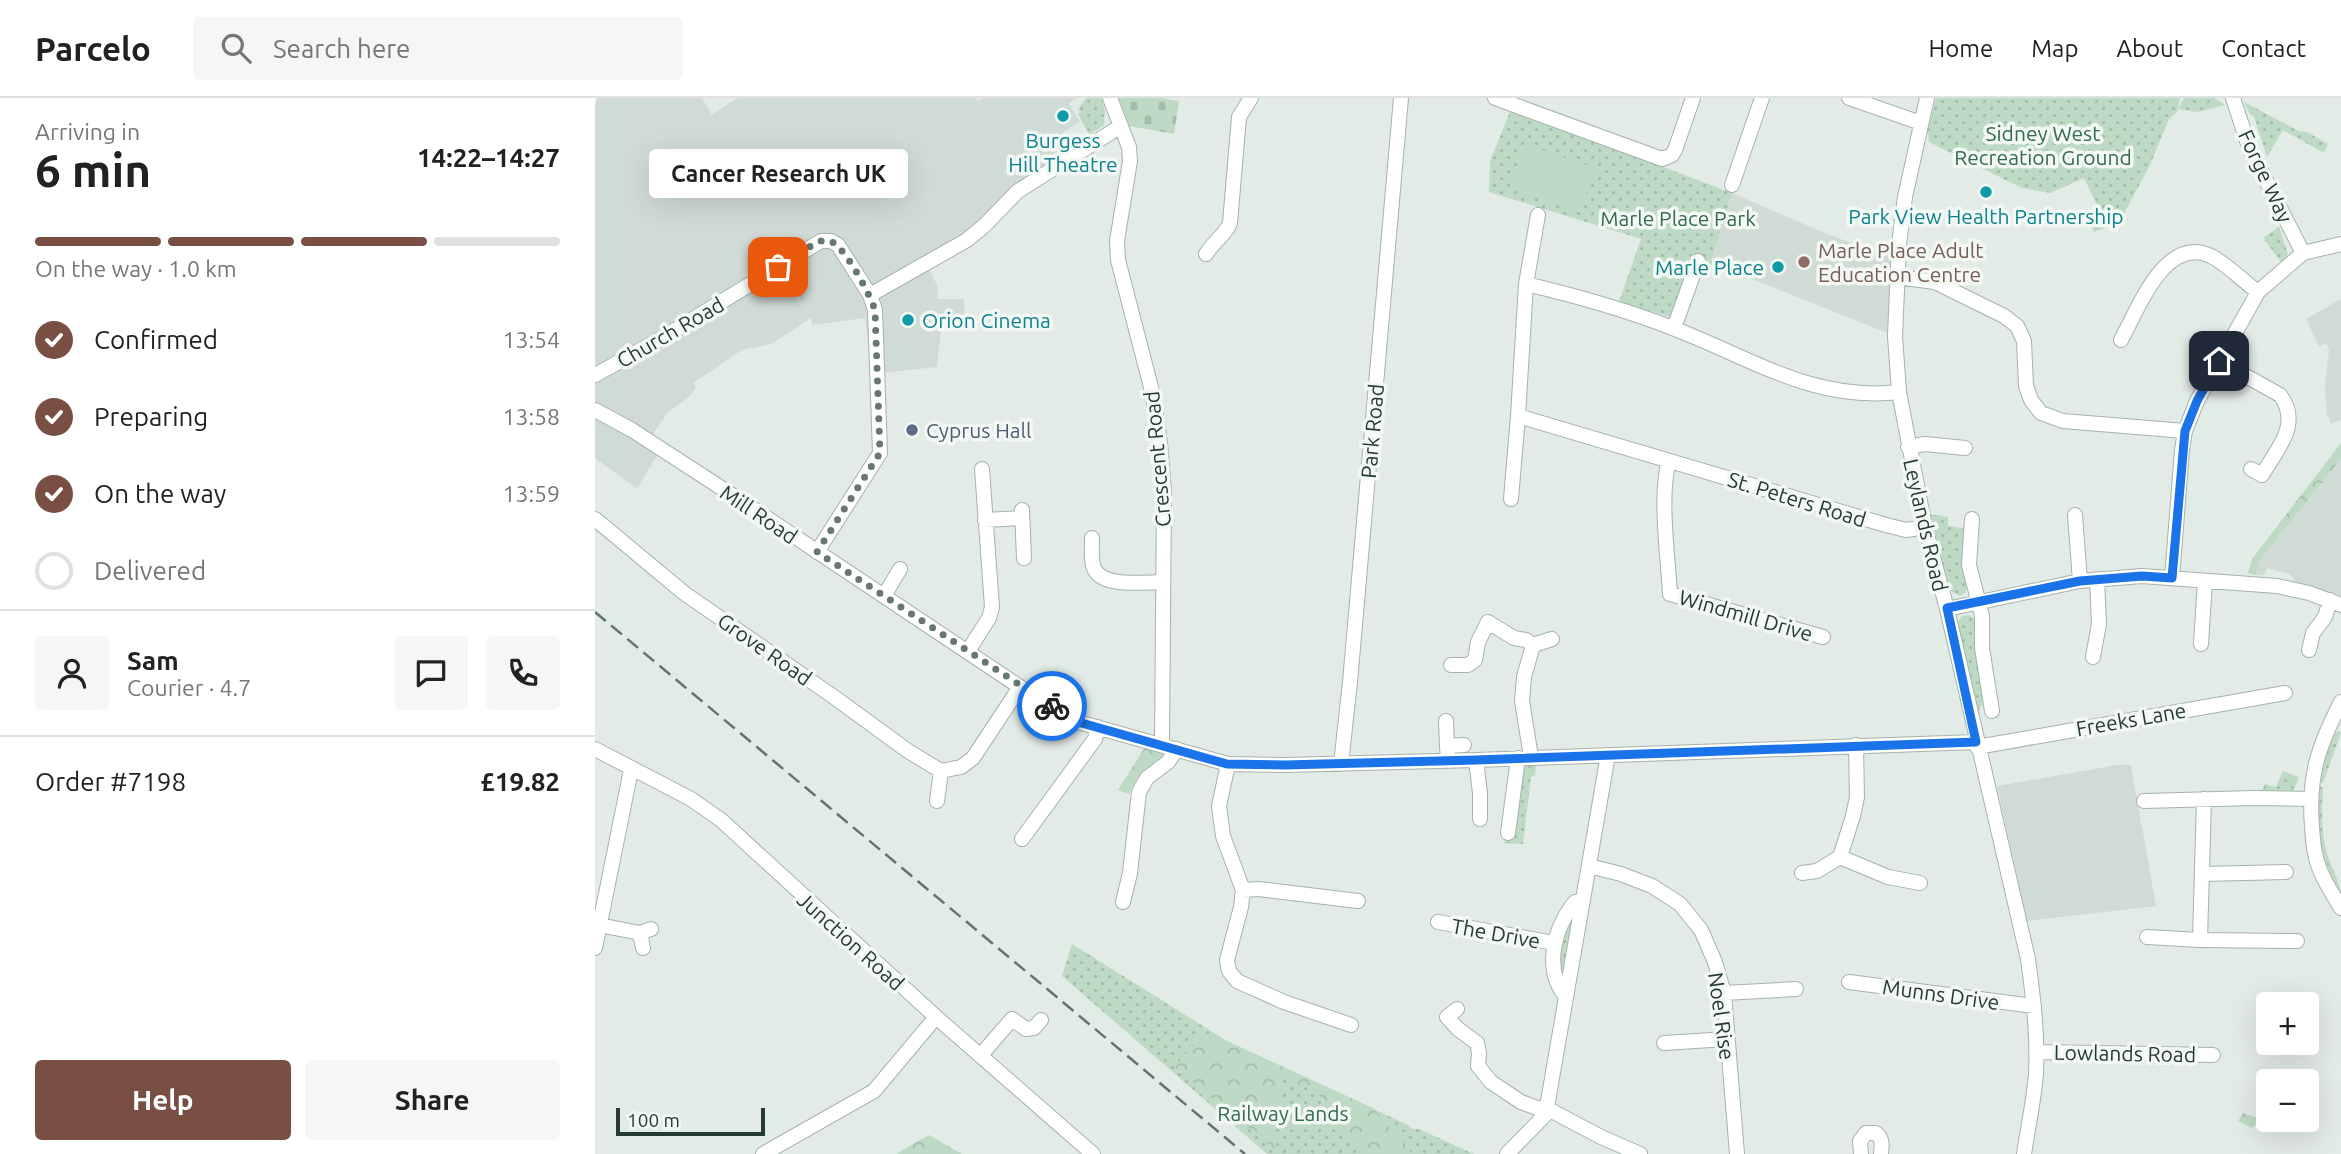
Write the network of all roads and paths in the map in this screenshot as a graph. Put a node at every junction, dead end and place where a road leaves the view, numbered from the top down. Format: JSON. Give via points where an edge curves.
{"nodes":[{"id":1,"x":1110,"y":98,"type":"edge"},
{"id":2,"x":1251,"y":98,"type":"edge"},
{"id":3,"x":1401,"y":98,"type":"edge"},
{"id":4,"x":1495,"y":98,"type":"edge"},
{"id":5,"x":1693,"y":98,"type":"edge"},
{"id":6,"x":1762,"y":98,"type":"edge"},
{"id":7,"x":1849,"y":98,"type":"edge"},
{"id":8,"x":1927,"y":98,"type":"edge"},
{"id":9,"x":2233,"y":98,"type":"edge"},
{"id":10,"x":1921,"y":123,"type":"junction"},
{"id":11,"x":1121,"y":126,"type":"junction"},
{"id":12,"x":1732,"y":185,"type":"dead end"},
{"id":13,"x":1538,"y":215,"type":"dead end"},
{"id":14,"x":2341,"y":244,"type":"edge"},
{"id":15,"x":2303,"y":253,"type":"junction"},
{"id":16,"x":1206,"y":254,"type":"dead end"},
{"id":17,"x":1698,"y":261,"type":"dead end"},
{"id":18,"x":1898,"y":277,"type":"junction"},
{"id":19,"x":1526,"y":284,"type":"junction"},
{"id":20,"x":2259,"y":292,"type":"junction"},
{"id":21,"x":870,"y":295,"type":"junction"},
{"id":22,"x":1674,"y":328,"type":"junction"},
{"id":23,"x":2121,"y":340,"type":"dead end"},
{"id":24,"x":2219,"y":361,"type":"junction"},
{"id":25,"x":595,"y":375,"type":"edge"},
{"id":26,"x":1899,"y":392,"type":"junction"},
{"id":27,"x":595,"y":410,"type":"edge"},
{"id":28,"x":1518,"y":416,"type":"junction"},
{"id":29,"x":2185,"y":431,"type":"junction"},
{"id":30,"x":1908,"y":447,"type":"junction"},
{"id":31,"x":1965,"y":448,"type":"dead end"},
{"id":32,"x":1669,"y":461,"type":"junction"},
{"id":33,"x":982,"y":469,"type":"dead end"},
{"id":34,"x":2251,"y":469,"type":"dead end"},
{"id":35,"x":1511,"y":499,"type":"dead end"},
{"id":36,"x":2075,"y":515,"type":"dead end"},
{"id":37,"x":595,"y":519,"type":"edge"},
{"id":38,"x":1972,"y":519,"type":"dead end"},
{"id":39,"x":985,"y":520,"type":"junction"},
{"id":40,"x":1925,"y":527,"type":"junction"},
{"id":41,"x":1092,"y":538,"type":"dead end"},
{"id":42,"x":817,"y":552,"type":"junction"},
{"id":43,"x":1024,"y":558,"type":"dead end"},
{"id":44,"x":900,"y":569,"type":"dead end"},
{"id":45,"x":2172,"y":578,"type":"junction"},
{"id":46,"x":2097,"y":579,"type":"junction"},
{"id":47,"x":2080,"y":581,"type":"junction"},
{"id":48,"x":2205,"y":581,"type":"junction"},
{"id":49,"x":1163,"y":582,"type":"junction"},
{"id":50,"x":884,"y":596,"type":"junction"},
{"id":51,"x":1978,"y":603,"type":"junction"},
{"id":52,"x":2336,"y":603,"type":"edge"},
{"id":53,"x":1947,"y":608,"type":"junction"},
{"id":54,"x":1823,"y":637,"type":"dead end"},
{"id":55,"x":1552,"y":639,"type":"dead end"},
{"id":56,"x":1533,"y":645,"type":"junction"},
{"id":57,"x":2201,"y":645,"type":"dead end"},
{"id":58,"x":968,"y":650,"type":"junction"},
{"id":59,"x":2308,"y":650,"type":"dead end"},
{"id":60,"x":2093,"y":657,"type":"dead end"},
{"id":61,"x":1451,"y":665,"type":"dead end"},
{"id":62,"x":1020,"y":687,"type":"junction"},
{"id":63,"x":2285,"y":693,"type":"dead end"},
{"id":64,"x":2341,"y":702,"type":"edge"},
{"id":65,"x":1992,"y":710,"type":"dead end"},
{"id":66,"x":1445,"y":721,"type":"dead end"},
{"id":67,"x":2337,"y":722,"type":"edge"},
{"id":68,"x":1098,"y":727,"type":"junction"},
{"id":69,"x":1977,"y":744,"type":"junction"},
{"id":70,"x":1464,"y":745,"type":"dead end"},
{"id":71,"x":1856,"y":745,"type":"junction"},
{"id":72,"x":1170,"y":747,"type":"junction"},
{"id":73,"x":595,"y":749,"type":"edge"},
{"id":74,"x":1448,"y":753,"type":"junction"},
{"id":75,"x":1608,"y":755,"type":"junction"},
{"id":76,"x":1525,"y":758,"type":"junction"},
{"id":77,"x":1476,"y":760,"type":"junction"},
{"id":78,"x":1227,"y":764,"type":"junction"},
{"id":79,"x":1341,"y":764,"type":"junction"},
{"id":80,"x":631,"y":770,"type":"junction"},
{"id":81,"x":941,"y":771,"type":"junction"},
{"id":82,"x":2204,"y":799,"type":"junction"},
{"id":83,"x":2310,"y":799,"type":"junction"},
{"id":84,"x":937,"y":801,"type":"dead end"},
{"id":85,"x":2144,"y":801,"type":"dead end"},
{"id":86,"x":1480,"y":819,"type":"dead end"},
{"id":87,"x":1507,"y":833,"type":"dead end"},
{"id":88,"x":1022,"y":839,"type":"dead end"},
{"id":89,"x":1840,"y":857,"type":"junction"},
{"id":90,"x":1589,"y":866,"type":"junction"},
{"id":91,"x":2285,"y":872,"type":"dead end"},
{"id":92,"x":1802,"y":873,"type":"dead end"},
{"id":93,"x":2202,"y":874,"type":"junction"},
{"id":94,"x":1920,"y":883,"type":"dead end"},
{"id":95,"x":1243,"y":890,"type":"junction"},
{"id":96,"x":1358,"y":901,"type":"dead end"},
{"id":97,"x":1583,"y":901,"type":"junction"},
{"id":98,"x":1123,"y":902,"type":"dead end"},
{"id":99,"x":2341,"y":908,"type":"edge"},
{"id":100,"x":1438,"y":922,"type":"dead end"},
{"id":101,"x":599,"y":925,"type":"junction"},
{"id":102,"x":645,"y":937,"type":"dead end"},
{"id":103,"x":2147,"y":937,"type":"dead end"},
{"id":104,"x":2200,"y":940,"type":"junction"},
{"id":105,"x":2297,"y":942,"type":"dead end"},
{"id":106,"x":1554,"y":943,"type":"junction"},
{"id":107,"x":595,"y":948,"type":"edge"},
{"id":108,"x":1849,"y":982,"type":"dead end"},
{"id":109,"x":1796,"y":989,"type":"dead end"},
{"id":110,"x":1724,"y":993,"type":"junction"},
{"id":111,"x":1566,"y":997,"type":"junction"},
{"id":112,"x":2034,"y":1006,"type":"junction"},
{"id":113,"x":1457,"y":1009,"type":"dead end"},
{"id":114,"x":936,"y":1017,"type":"junction"},
{"id":115,"x":1041,"y":1020,"type":"dead end"},
{"id":116,"x":1351,"y":1024,"type":"dead end"},
{"id":117,"x":1727,"y":1039,"type":"junction"},
{"id":118,"x":1664,"y":1043,"type":"dead end"},
{"id":119,"x":2036,"y":1052,"type":"junction"},
{"id":120,"x":981,"y":1055,"type":"junction"},
{"id":121,"x":2213,"y":1055,"type":"dead end"},
{"id":122,"x":1549,"y":1108,"type":"junction"},
{"id":123,"x":763,"y":1154,"type":"edge"},
{"id":124,"x":1093,"y":1154,"type":"edge"},
{"id":125,"x":1507,"y":1154,"type":"edge"},
{"id":126,"x":1640,"y":1154,"type":"edge"},
{"id":127,"x":1737,"y":1154,"type":"edge"},
{"id":128,"x":1861,"y":1154,"type":"edge"},
{"id":129,"x":1881,"y":1154,"type":"edge"},
{"id":130,"x":2024,"y":1154,"type":"edge"}],
"edges":[{"from":1,"to":11,"type":"street","name":"Crescent Road"},
{"from":2,"to":16,"type":"street","via":[[1239,117],[1230,223]]},
{"from":3,"to":79,"type":"street","name":"Park Road"},
{"from":4,"to":5,"type":"street","via":[[1662,159],[1675,150]]},
{"from":6,"to":12,"type":"street"},
{"from":7,"to":10,"type":"street"},
{"from":8,"to":10,"type":"street","name":"Leylands Road"},
{"from":9,"to":15,"type":"street","name":"Forge Way","via":[[2249,147]]},
{"from":10,"to":18,"type":"street","name":"Leylands Road","via":[[1905,197]]},
{"from":11,"to":21,"type":"street","via":[[1018,191],[967,240]]},
{"from":11,"to":49,"type":"street","name":"Crescent Road","via":[[1130,160],[1118,260],[1153,395],[1164,491]]},
{"from":13,"to":19,"type":"street"},
{"from":14,"to":15,"type":"street"},
{"from":15,"to":20,"type":"street"},
{"from":17,"to":22,"type":"street"},
{"from":18,"to":26,"type":"street","name":"Leylands Road","via":[[1895,337]]},
{"from":18,"to":29,"type":"street","via":[[1935,282],[2017,326],[2024,341],[2026,386],[2041,413],[2063,421]]},
{"from":19,"to":22,"type":"street"},
{"from":19,"to":28,"type":"street"},
{"from":20,"to":23,"type":"street","via":[[2213,257],[2189,253],[2173,258],[2160,270]]},
{"from":20,"to":24,"type":"street"},
{"from":21,"to":25,"type":"street","name":"Church Road","via":[[838,245],[831,240],[821,242]]},
{"from":21,"to":42,"type":"street","via":[[875,310],[880,453]]},
{"from":22,"to":26,"type":"street","via":[[1743,360],[1816,386],[1852,394]]},
{"from":24,"to":29,"type":"street"},
{"from":24,"to":34,"type":"street","via":[[2280,395],[2287,404],[2287,433],[2262,475]]},
{"from":26,"to":30,"type":"street","name":"Leylands Road"},
{"from":27,"to":42,"type":"street","name":"Mill Road"},
{"from":28,"to":32,"type":"street","name":"St. Peters Road"},
{"from":28,"to":35,"type":"street"},
{"from":29,"to":45,"type":"street"},
{"from":30,"to":31,"type":"street"},
{"from":30,"to":40,"type":"street","name":"Leylands Road"},
{"from":32,"to":40,"type":"street","name":"St. Peters Road","via":[[1906,530]]},
{"from":32,"to":54,"type":"street","name":"Windmill Drive","via":[[1665,508],[1670,594]]},
{"from":33,"to":39,"type":"street"},
{"from":36,"to":47,"type":"street"},
{"from":37,"to":81,"type":"street","name":"Grove Road","via":[[684,593]]},
{"from":38,"to":51,"type":"street","via":[[1969,565]]},
{"from":39,"to":43,"type":"street","via":[[1022,514]]},
{"from":39,"to":58,"type":"street","via":[[992,607]]},
{"from":40,"to":53,"type":"street","name":"Leylands Road"},
{"from":41,"to":49,"type":"street","via":[[1093,568],[1099,576],[1114,582]]},
{"from":42,"to":50,"type":"street","name":"Mill Road"},
{"from":44,"to":50,"type":"street"},
{"from":45,"to":46,"type":"street"},
{"from":45,"to":48,"type":"street"},
{"from":46,"to":47,"type":"street"},
{"from":46,"to":60,"type":"street","via":[[2099,624]]},
{"from":47,"to":51,"type":"street"},
{"from":48,"to":52,"type":"street","via":[[2277,586]]},
{"from":48,"to":57,"type":"street"},
{"from":49,"to":72,"type":"street","name":"Crescent Road"},
{"from":50,"to":58,"type":"street","name":"Mill Road"},
{"from":51,"to":53,"type":"street"},
{"from":51,"to":65,"type":"street"},
{"from":52,"to":59,"type":"street","via":[[2313,633]]},
{"from":53,"to":69,"type":"street","name":"Leylands Road"},
{"from":55,"to":56,"type":"street"},
{"from":56,"to":61,"type":"street","via":[[1514,638],[1488,617],[1475,660]]},
{"from":56,"to":76,"type":"street","via":[[1524,677]]},
{"from":58,"to":62,"type":"street","name":"Mill Road"},
{"from":62,"to":68,"type":"street","name":"Mill Road","via":[[1078,722]]},
{"from":62,"to":81,"type":"street","via":[[973,758]]},
{"from":63,"to":69,"type":"street","name":"Freeks Lane"},
{"from":64,"to":67,"type":"street"},
{"from":66,"to":74,"type":"street"},
{"from":67,"to":83,"type":"street","via":[[2321,744]]},
{"from":68,"to":72,"type":"street","name":"Mill Road"},
{"from":68,"to":88,"type":"street","via":[[1095,739]]},
{"from":69,"to":71,"type":"street","name":"Mill Road"},
{"from":69,"to":112,"type":"street","name":"Leylands Road","via":[[2020,920]]},
{"from":70,"to":74,"type":"street"},
{"from":71,"to":75,"type":"street","name":"Mill Road"},
{"from":71,"to":89,"type":"street","via":[[1857,797]]},
{"from":72,"to":78,"type":"street","name":"Mill Road"},
{"from":72,"to":98,"type":"street","via":[[1168,762],[1147,778],[1139,792]]},
{"from":73,"to":80,"type":"street","name":"Junction Road"},
{"from":74,"to":77,"type":"street","name":"Mill Road"},
{"from":74,"to":79,"type":"street","name":"Mill Road"},
{"from":75,"to":76,"type":"street","name":"Mill Road"},
{"from":75,"to":90,"type":"street"},
{"from":76,"to":77,"type":"street","name":"Mill Road"},
{"from":76,"to":87,"type":"street"},
{"from":77,"to":86,"type":"street"},
{"from":78,"to":79,"type":"street","name":"Mill Road"},
{"from":78,"to":95,"type":"street","via":[[1220,806],[1223,836]]},
{"from":80,"to":101,"type":"street"},
{"from":80,"to":114,"type":"street","name":"Junction Road","via":[[684,795],[721,820]]},
{"from":81,"to":84,"type":"street"},
{"from":82,"to":83,"type":"street"},
{"from":82,"to":85,"type":"street"},
{"from":82,"to":93,"type":"street"},
{"from":83,"to":99,"type":"street","via":[[2320,871]]},
{"from":89,"to":92,"type":"street","via":[[1818,871]]},
{"from":89,"to":94,"type":"street","via":[[1888,877]]},
{"from":90,"to":97,"type":"street"},
{"from":90,"to":110,"type":"street","name":"Noel Rise","via":[[1652,886],[1680,904],[1701,930]]},
{"from":91,"to":93,"type":"street"},
{"from":93,"to":104,"type":"street"},
{"from":95,"to":96,"type":"street"},
{"from":95,"to":116,"type":"street","via":[[1227,960],[1233,977],[1284,1002]]},
{"from":97,"to":106,"type":"street","via":[[1574,902],[1566,913]]},
{"from":97,"to":111,"type":"street"},
{"from":100,"to":106,"type":"street","name":"The Drive"},
{"from":101,"to":102,"type":"street"},
{"from":101,"to":107,"type":"street"},
{"from":103,"to":104,"type":"street"},
{"from":104,"to":105,"type":"street"},
{"from":106,"to":111,"type":"street","via":[[1555,975]]},
{"from":108,"to":112,"type":"street","name":"Munns Drive"},
{"from":109,"to":110,"type":"street"},
{"from":110,"to":117,"type":"street","name":"Noel Rise"},
{"from":111,"to":122,"type":"street"},
{"from":112,"to":119,"type":"street","name":"Leylands Road"},
{"from":113,"to":122,"type":"street","via":[[1447,1017],[1477,1043],[1482,1074],[1521,1102]]},
{"from":114,"to":120,"type":"street","name":"Junction Road"},
{"from":114,"to":123,"type":"street","via":[[874,1091]]},
{"from":115,"to":120,"type":"street","via":[[1026,1029],[1008,1016]]},
{"from":117,"to":118,"type":"street"},
{"from":117,"to":127,"type":"street","name":"Noel Rise"},
{"from":119,"to":121,"type":"street","name":"Lowlands Road"},
{"from":119,"to":130,"type":"street","name":"Leylands Road"},
{"from":120,"to":124,"type":"street","name":"Junction Road"},
{"from":122,"to":125,"type":"street"},
{"from":122,"to":126,"type":"street"},
{"from":128,"to":129,"type":"street","via":[[1860,1141],[1866,1133],[1876,1133],[1881,1137]]}]}
